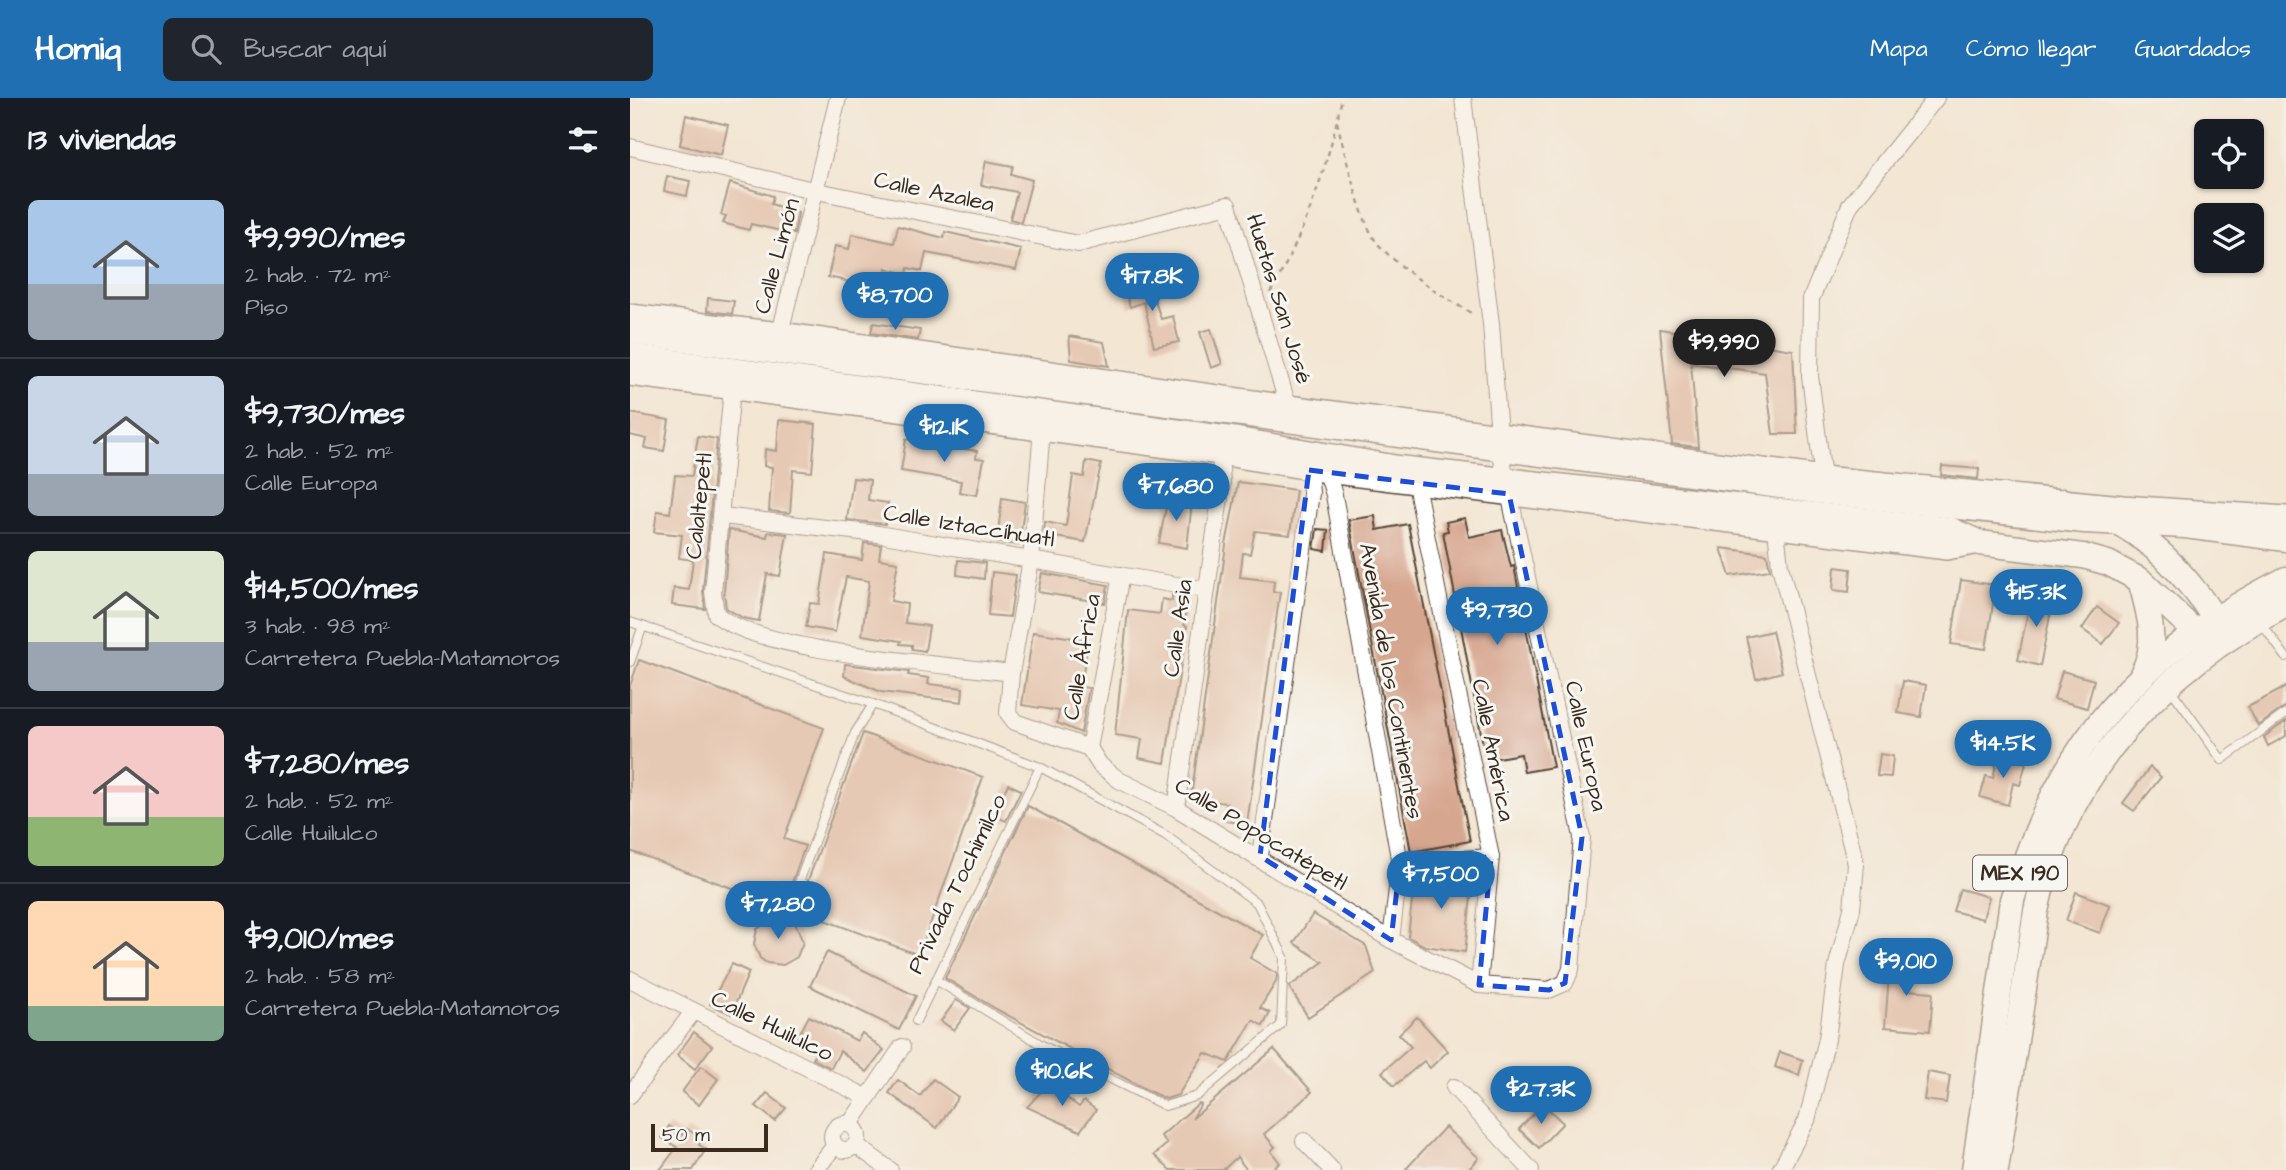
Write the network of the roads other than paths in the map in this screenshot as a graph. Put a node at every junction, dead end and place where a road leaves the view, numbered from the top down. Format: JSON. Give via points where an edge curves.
{"nodes":[{"id":1,"x":838,"y":98,"type":"edge"},
{"id":2,"x":1463,"y":98,"type":"edge"},
{"id":3,"x":1936,"y":98,"type":"edge"},
{"id":4,"x":630,"y":147,"type":"edge"},
{"id":5,"x":817,"y":191,"type":"junction"},
{"id":6,"x":1228,"y":205,"type":"joint"},
{"id":7,"x":630,"y":315,"type":"edge"},
{"id":8,"x":630,"y":332,"type":"edge"},
{"id":9,"x":780,"y":332,"type":"junction"},
{"id":10,"x":630,"y":356,"type":"edge"},
{"id":11,"x":630,"y":375,"type":"edge"},
{"id":12,"x":733,"y":389,"type":"junction"},
{"id":13,"x":1287,"y":406,"type":"junction"},
{"id":14,"x":1042,"y":429,"type":"junction"},
{"id":15,"x":1498,"y":441,"type":"junction"},
{"id":16,"x":1220,"y":454,"type":"junction"},
{"id":17,"x":1318,"y":471,"type":"junction"},
{"id":18,"x":1416,"y":484,"type":"junction"},
{"id":19,"x":1824,"y":484,"type":"junction"},
{"id":20,"x":1507,"y":487,"type":"junction"},
{"id":21,"x":2063,"y":501,"type":"junction"},
{"id":22,"x":722,"y":516,"type":"junction"},
{"id":23,"x":1828,"y":517,"type":"junction"},
{"id":24,"x":2286,"y":517,"type":"edge"},
{"id":25,"x":2122,"y":524,"type":"junction"},
{"id":26,"x":1776,"y":528,"type":"junction"},
{"id":27,"x":2286,"y":539,"type":"edge"},
{"id":28,"x":1980,"y":543,"type":"junction"},
{"id":29,"x":1031,"y":559,"type":"junction"},
{"id":30,"x":1121,"y":575,"type":"junction"},
{"id":31,"x":2286,"y":579,"type":"edge"},
{"id":32,"x":2140,"y":580,"type":"junction"},
{"id":33,"x":1206,"y":590,"type":"junction"},
{"id":34,"x":2286,"y":605,"type":"edge"},
{"id":35,"x":2259,"y":620,"type":"junction"},
{"id":36,"x":630,"y":622,"type":"edge"},
{"id":37,"x":643,"y":626,"type":"junction"},
{"id":38,"x":2212,"y":637,"type":"junction"},
{"id":39,"x":2286,"y":657,"type":"edge"},
{"id":40,"x":630,"y":662,"type":"edge"},
{"id":41,"x":1010,"y":673,"type":"junction"},
{"id":42,"x":2134,"y":684,"type":"junction"},
{"id":43,"x":2168,"y":685,"type":"junction"},
{"id":44,"x":873,"y":704,"type":"junction"},
{"id":45,"x":2286,"y":713,"type":"edge"},
{"id":46,"x":1089,"y":748,"type":"junction"},
{"id":47,"x":1040,"y":767,"type":"junction"},
{"id":48,"x":1175,"y":808,"type":"junction"},
{"id":49,"x":1260,"y":856,"type":"junction"},
{"id":50,"x":1491,"y":857,"type":"junction"},
{"id":51,"x":1400,"y":863,"type":"junction"},
{"id":52,"x":787,"y":914,"type":"dead end"},
{"id":53,"x":1391,"y":940,"type":"junction"},
{"id":54,"x":1571,"y":969,"type":"joint"},
{"id":55,"x":630,"y":979,"type":"edge"},
{"id":56,"x":936,"y":980,"type":"junction"},
{"id":57,"x":1479,"y":985,"type":"junction"},
{"id":58,"x":693,"y":1012,"type":"junction"},
{"id":59,"x":916,"y":1021,"type":"dead end"},
{"id":60,"x":902,"y":1047,"type":"dead end"},
{"id":61,"x":1454,"y":1087,"type":"dead end"},
{"id":62,"x":630,"y":1095,"type":"edge"},
{"id":63,"x":866,"y":1097,"type":"junction"},
{"id":64,"x":850,"y":1124,"type":"junction"},
{"id":65,"x":1304,"y":1141,"type":"dead end"},
{"id":66,"x":835,"y":1145,"type":"junction"},
{"id":67,"x":856,"y":1145,"type":"junction"},
{"id":68,"x":816,"y":1170,"type":"edge"},
{"id":69,"x":890,"y":1170,"type":"edge"},
{"id":70,"x":1332,"y":1170,"type":"edge"},
{"id":71,"x":1531,"y":1170,"type":"edge"},
{"id":72,"x":1780,"y":1170,"type":"edge"},
{"id":73,"x":1974,"y":1170,"type":"edge"},
{"id":74,"x":1996,"y":1170,"type":"edge"}],
"edges":[{"from":1,"to":5,"type":"street","name":"Calle Limón"},
{"from":2,"to":15,"type":"street","name":"Calle Europa","via":[[1491,324]]},
{"from":3,"to":19,"type":"street","via":[[1850,205],[1811,299],[1810,376]]},
{"from":4,"to":5,"type":"street","name":"Calle Azalea"},
{"from":5,"to":6,"type":"street","name":"Calle Azalea","via":[[1078,244]]},
{"from":5,"to":9,"type":"street","name":"Calle Limón"},
{"from":6,"to":13,"type":"street","name":"Huetas San José"},
{"from":7,"to":9,"type":"street"},
{"from":8,"to":15,"type":"main road"},
{"from":9,"to":13,"type":"street"},
{"from":10,"to":20,"type":"main road","via":[[1238,440]]},
{"from":11,"to":12,"type":"street"},
{"from":12,"to":14,"type":"street"},
{"from":12,"to":22,"type":"street","name":"Calaltepetl"},
{"from":13,"to":15,"type":"street"},
{"from":14,"to":16,"type":"street"},
{"from":14,"to":29,"type":"street"},
{"from":15,"to":19,"type":"main road"},
{"from":15,"to":20,"type":"street","name":"Calle Europa"},
{"from":16,"to":17,"type":"street"},
{"from":16,"to":33,"type":"street","name":"Calle Asia","via":[[1222,483]]},
{"from":17,"to":18,"type":"street"},
{"from":17,"to":49,"type":"street","via":[[1311,493]]},
{"from":17,"to":51,"type":"street","name":"Avenida de los Continentes","via":[[1334,495]]},
{"from":18,"to":20,"type":"street"},
{"from":18,"to":50,"type":"street","name":"Calle América"},
{"from":19,"to":21,"type":"street"},
{"from":19,"to":23,"type":"street"},
{"from":19,"to":25,"type":"main road"},
{"from":20,"to":23,"type":"main road"},
{"from":20,"to":26,"type":"street"},
{"from":20,"to":54,"type":"street","name":"Calle Europa","via":[[1582,837]]},
{"from":21,"to":24,"type":"street"},
{"from":21,"to":25,"type":"main road"},
{"from":22,"to":29,"type":"street","name":"Calle Iztaccíhuatl","via":[[878,534]]},
{"from":22,"to":41,"type":"street","name":"Calaltepetl","via":[[713,592],[716,614],[726,623],[789,645]]},
{"from":23,"to":28,"type":"main road","via":[[1951,530]]},
{"from":25,"to":27,"type":"main road","via":[[2185,526]]},
{"from":25,"to":38,"type":"main road","via":[[2160,551],[2186,579]]},
{"from":26,"to":28,"type":"street","via":[[1947,549]]},
{"from":26,"to":72,"type":"street","via":[[1780,566],[1856,864],[1853,909],[1837,965],[1827,1039],[1807,1120]]},
{"from":28,"to":32,"type":"main road","via":[[2083,556]]},
{"from":29,"to":30,"type":"street","name":"Calle Iztaccíhuatl"},
{"from":29,"to":41,"type":"street"},
{"from":30,"to":33,"type":"street","name":"Calle Iztaccíhuatl"},
{"from":30,"to":46,"type":"street","name":"Calle África"},
{"from":31,"to":38,"type":"main road","number":"MEX 190"},
{"from":32,"to":38,"type":"main road"},
{"from":32,"to":42,"type":"main road","via":[[2153,637],[2146,667]]},
{"from":33,"to":48,"type":"street","name":"Calle Asia"},
{"from":34,"to":35,"type":"main road","number":"MEX 190"},
{"from":35,"to":38,"type":"main road","number":"MEX 190"},
{"from":35,"to":39,"type":"lane"},
{"from":36,"to":37,"type":"lane"},
{"from":37,"to":40,"type":"lane"},
{"from":37,"to":44,"type":"lane"},
{"from":38,"to":42,"type":"main road","number":"MEX 190"},
{"from":38,"to":43,"type":"main road","number":"MEX 190"},
{"from":41,"to":46,"type":"street","name":"Calle Popocatépetl","via":[[1008,713],[1026,728]]},
{"from":42,"to":73,"type":"main road","number":"MEX 190","via":[[2102,717],[2067,766],[2023,864],[2005,935]]},
{"from":43,"to":45,"type":"lane","via":[[2222,760]]},
{"from":43,"to":74,"type":"main road","number":"MEX 190","via":[[2129,722],[2088,779],[2071,807],[2043,875]]},
{"from":44,"to":47,"type":"lane"},
{"from":44,"to":52,"type":"lane","via":[[855,733]]},
{"from":46,"to":48,"type":"street","name":"Calle Popocatépetl","via":[[1100,765],[1119,780]]},
{"from":47,"to":56,"type":"lane","name":"Privada Tochimilco"},
{"from":47,"to":56,"type":"lane","via":[[1165,835],[1257,903],[1284,957],[1281,1025],[1197,1096],[1165,1106],[1042,1045]]},
{"from":48,"to":49,"type":"street","name":"Calle Popocatépetl"},
{"from":49,"to":53,"type":"street","name":"Calle Popocatépetl"},
{"from":50,"to":51,"type":"street"},
{"from":50,"to":57,"type":"street","name":"Calle América"},
{"from":51,"to":53,"type":"street","name":"Avenida de los Continentes"},
{"from":53,"to":57,"type":"street","name":"Calle Popocatépetl"},
{"from":54,"to":57,"type":"street","name":"Calle Popocatépetl","via":[[1566,983],[1549,990]]},
{"from":55,"to":58,"type":"street","name":"Calle Huilulco"},
{"from":56,"to":59,"type":"lane","name":"Privada Tochimilco"},
{"from":58,"to":62,"type":"street"},
{"from":58,"to":63,"type":"street","name":"Calle Huilulco"},
{"from":60,"to":63,"type":"street"},
{"from":61,"to":71,"type":"street"},
{"from":63,"to":64,"type":"street"},
{"from":64,"to":66,"type":"street","via":[[836,1127]]},
{"from":64,"to":67,"type":"street","via":[[859,1136]]},
{"from":65,"to":70,"type":"street"},
{"from":66,"to":67,"type":"street","via":[[843,1150]]},
{"from":66,"to":68,"type":"street"},
{"from":67,"to":69,"type":"street"}]}
